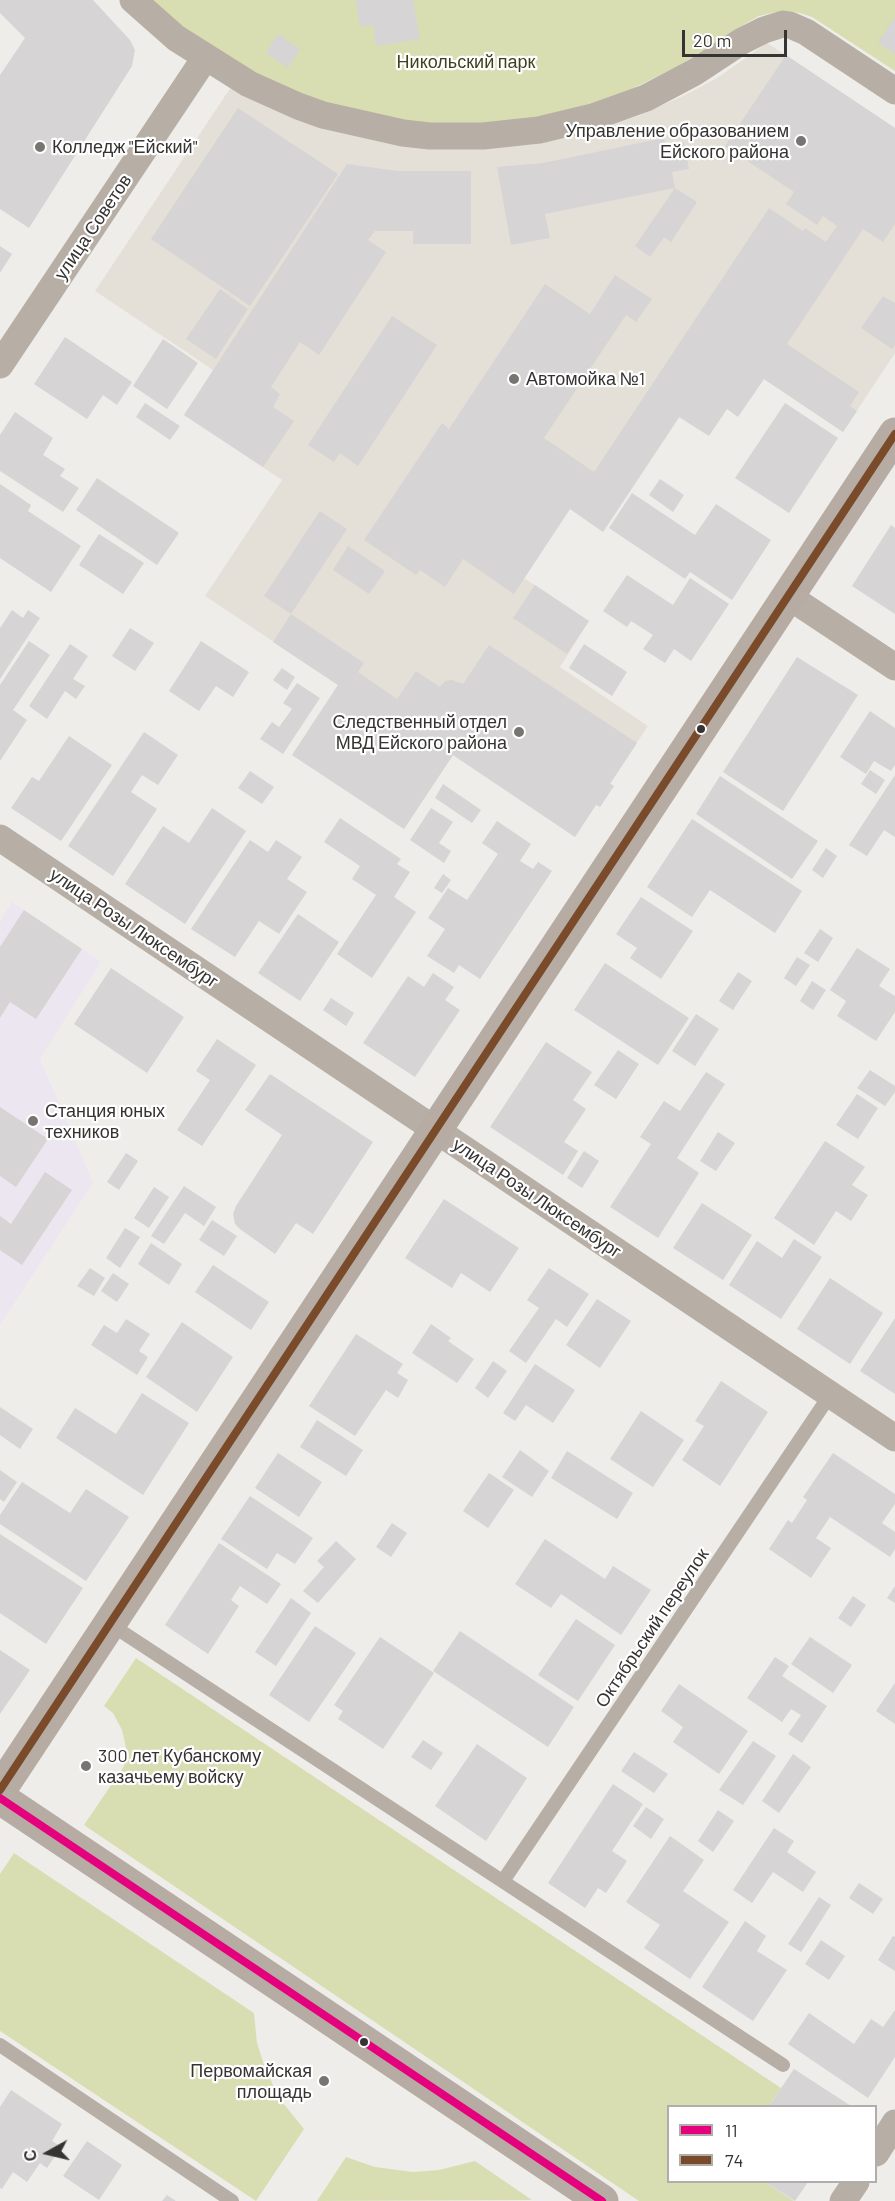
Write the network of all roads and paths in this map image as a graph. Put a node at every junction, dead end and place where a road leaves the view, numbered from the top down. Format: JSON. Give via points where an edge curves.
{"nodes":[{"id":1,"x":133,"y":0,"type":"edge"},
{"id":2,"x":205,"y":58,"type":"junction"},
{"id":3,"x":895,"y":91,"type":"edge"},
{"id":4,"x":0,"y":365,"type":"edge"},
{"id":5,"x":895,"y":434,"type":"edge"},
{"id":6,"x":788,"y":596,"type":"junction"},
{"id":7,"x":895,"y":667,"type":"edge"},
{"id":8,"x":0,"y":838,"type":"edge"},
{"id":9,"x":435,"y":1130,"type":"junction"},
{"id":10,"x":830,"y":1395,"type":"junction"},
{"id":11,"x":895,"y":1438,"type":"edge"},
{"id":12,"x":110,"y":1624,"type":"junction"},
{"id":13,"x":0,"y":1790,"type":"edge"},
{"id":14,"x":0,"y":1798,"type":"edge"},
{"id":15,"x":503,"y":1881,"type":"junction"},
{"id":16,"x":0,"y":2045,"type":"edge"},
{"id":17,"x":783,"y":2065,"type":"dead end"},
{"id":18,"x":895,"y":2123,"type":"edge"},
{"id":19,"x":877,"y":2150,"type":"edge"},
{"id":20,"x":855,"y":2183,"type":"edge"},
{"id":21,"x":232,"y":2201,"type":"edge"},
{"id":22,"x":602,"y":2201,"type":"edge"},
{"id":23,"x":843,"y":2201,"type":"edge"}],
"edges":[{"from":1,"to":2,"type":"street"},
{"from":2,"to":3,"type":"street","via":[[257,88],[323,116],[438,136],[539,130],[593,117],[646,98],[742,41],[783,24],[806,32]]},
{"from":2,"to":4,"type":"street","name":"улица Советов"},
{"from":5,"to":6,"type":"street"},
{"from":6,"to":7,"type":"street"},
{"from":6,"to":9,"type":"street"},
{"from":8,"to":9,"type":"street","name":"улица Розы Люксембург"},
{"from":9,"to":10,"type":"street","name":"улица Розы Люксембург"},
{"from":9,"to":12,"type":"street"},
{"from":10,"to":11,"type":"street","name":"улица Розы Люксембург"},
{"from":10,"to":15,"type":"lane","name":"Октябрьский переулок"},
{"from":12,"to":13,"type":"street"},
{"from":12,"to":15,"type":"lane"},
{"from":14,"to":22,"type":"street"},
{"from":15,"to":17,"type":"lane"},
{"from":16,"to":21,"type":"lane"},
{"from":18,"to":19,"type":"street"},
{"from":20,"to":23,"type":"street"}]}
